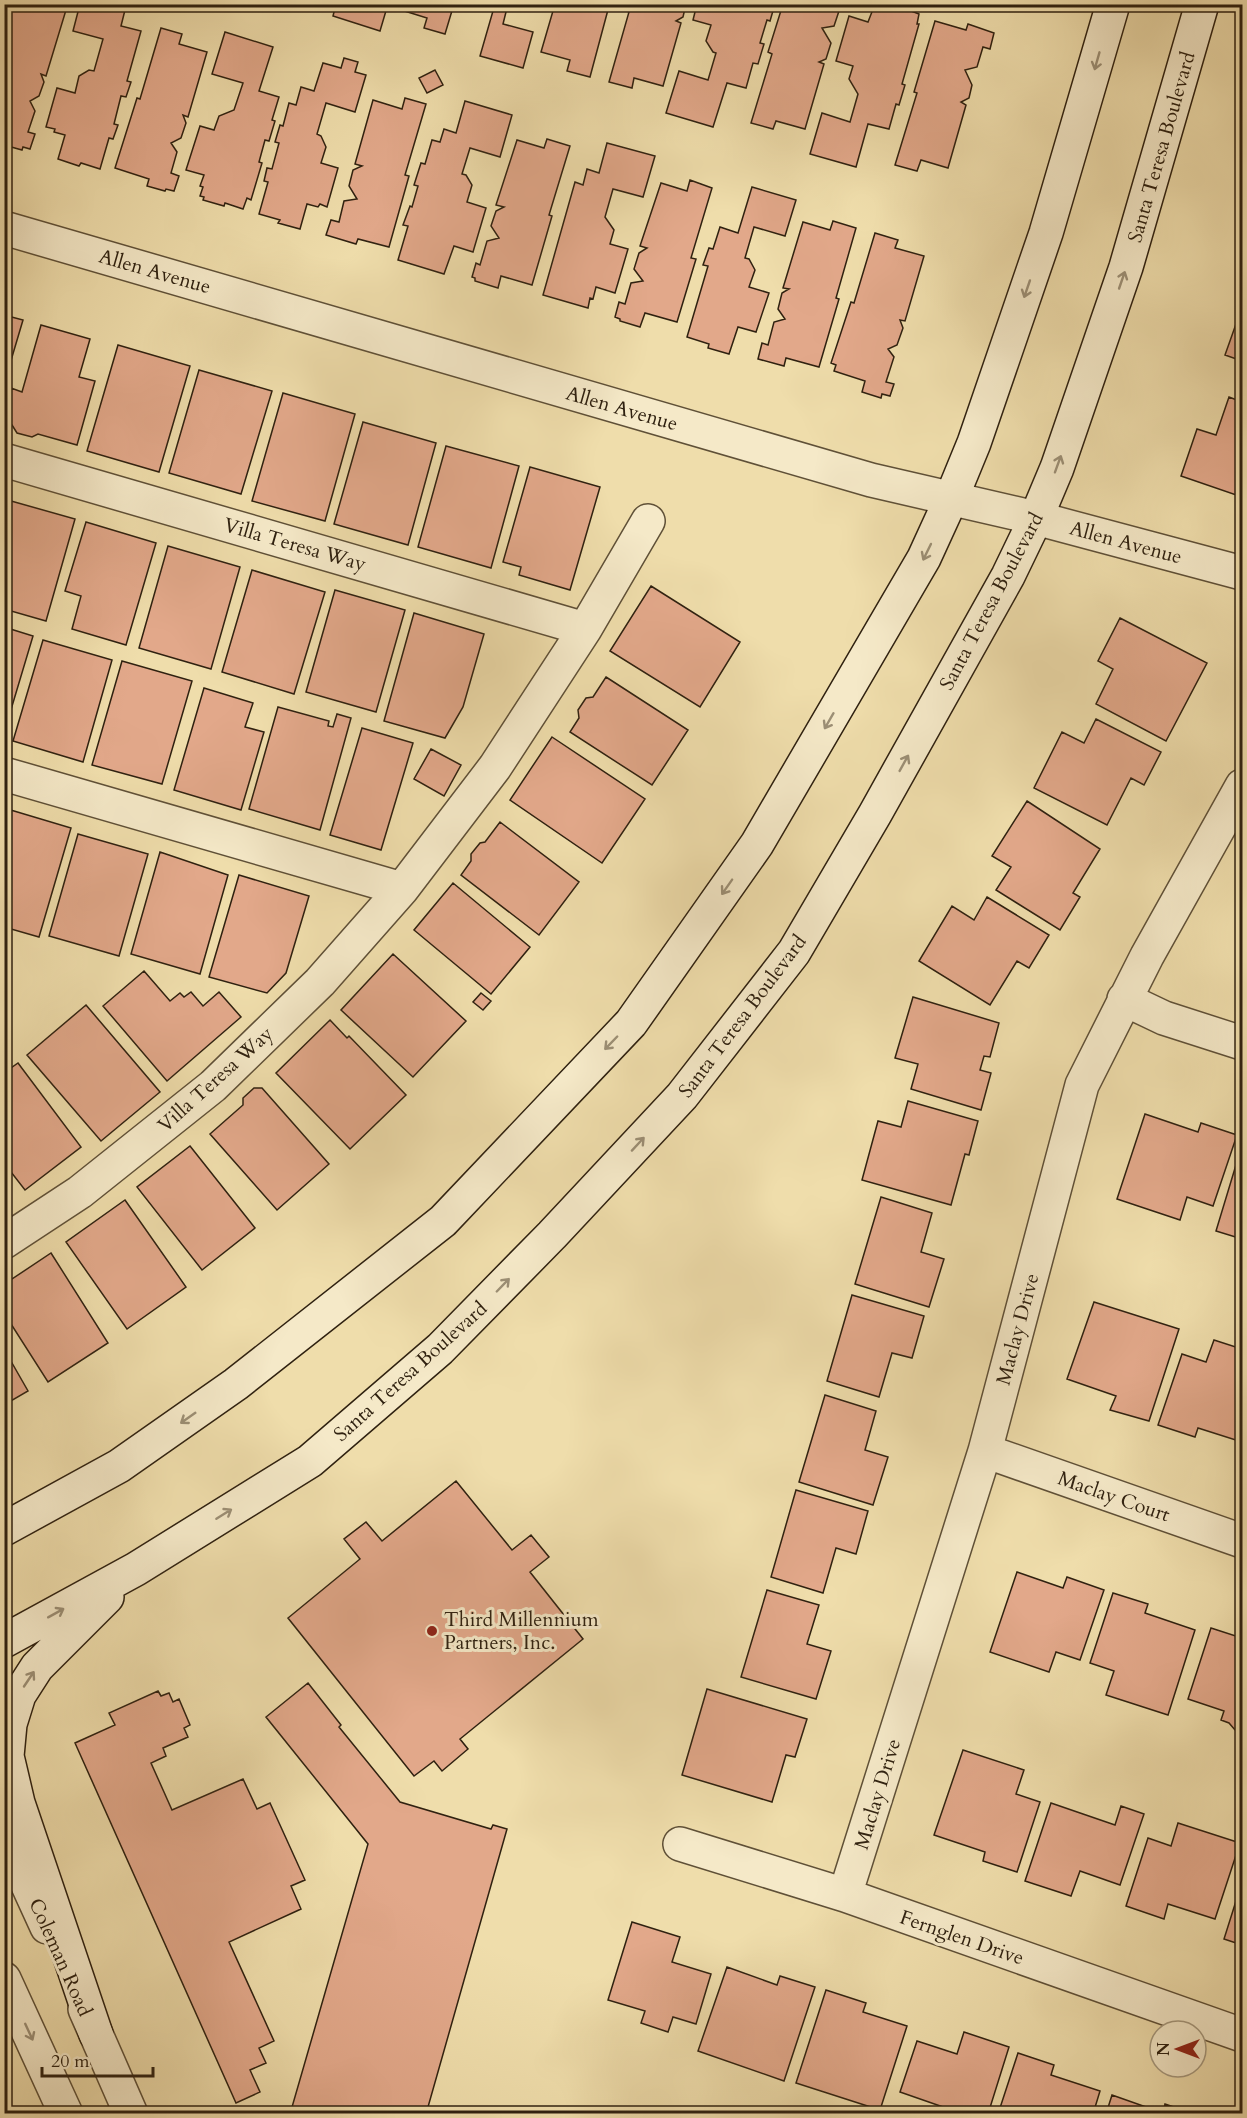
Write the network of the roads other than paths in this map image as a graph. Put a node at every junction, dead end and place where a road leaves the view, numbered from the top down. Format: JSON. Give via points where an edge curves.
{"nodes":[{"id":1,"x":1113,"y":4,"type":"edge"},
{"id":2,"x":1202,"y":4,"type":"edge"},
{"id":3,"x":4,"y":228,"type":"edge"},
{"id":4,"x":4,"y":460,"type":"edge"},
{"id":5,"x":951,"y":499,"type":"junction"},
{"id":6,"x":1036,"y":518,"type":"junction"},
{"id":7,"x":648,"y":521,"type":"dead end"},
{"id":8,"x":1242,"y":573,"type":"edge"},
{"id":9,"x":585,"y":629,"type":"junction"},
{"id":10,"x":4,"y":774,"type":"edge"},
{"id":11,"x":1242,"y":786,"type":"edge"},
{"id":12,"x":402,"y":889,"type":"junction"},
{"id":13,"x":1124,"y":999,"type":"junction"},
{"id":14,"x":1242,"y":1043,"type":"edge"},
{"id":15,"x":4,"y":1242,"type":"edge"},
{"id":16,"x":985,"y":1451,"type":"junction"},
{"id":17,"x":4,"y":1529,"type":"edge"},
{"id":18,"x":1242,"y":1541,"type":"edge"},
{"id":19,"x":135,"y":1569,"type":"junction"},
{"id":20,"x":4,"y":1641,"type":"edge"},
{"id":21,"x":4,"y":1833,"type":"edge"},
{"id":22,"x":681,"y":1844,"type":"dead end"},
{"id":23,"x":845,"y":1895,"type":"junction"},
{"id":24,"x":4,"y":1979,"type":"edge"},
{"id":25,"x":96,"y":2034,"type":"junction"},
{"id":26,"x":1242,"y":2035,"type":"edge"},
{"id":27,"x":66,"y":2114,"type":"edge"},
{"id":28,"x":131,"y":2114,"type":"edge"}],
"edges":[{"from":1,"to":5,"type":"street","one_way":true,"via":[[1046,233]]},
{"from":6,"to":2,"type":"street","name":"Santa Teresa Boulevard","one_way":true,"via":[[1126,267]]},
{"from":3,"to":5,"type":"street","name":"Allen Avenue","via":[[871,480]]},
{"from":4,"to":9,"type":"street","name":"Villa Teresa Way"},
{"from":5,"to":6,"type":"street","name":"Allen Avenue"},
{"from":5,"to":17,"type":"street","one_way":true,"via":[[924,558],[758,844],[631,1023],[443,1221],[237,1384],[119,1466]]},
{"from":6,"to":8,"type":"street","name":"Allen Avenue"},
{"from":19,"to":6,"type":"street","name":"Santa Teresa Boulevard","one_way":true,"via":[[310,1461],[440,1349],[682,1096],[794,952],[1008,576]]},
{"from":7,"to":9,"type":"street","name":"Villa Teresa Way"},
{"from":9,"to":12,"type":"street","name":"Villa Teresa Way","via":[[495,767]]},
{"from":10,"to":12,"type":"street"},
{"from":11,"to":13,"type":"street","name":"Maclay Drive"},
{"from":12,"to":15,"type":"street","name":"Villa Teresa Way","via":[[320,982],[213,1086],[80,1192]]},
{"from":13,"to":14,"type":"street","via":[[1164,1018]]},
{"from":13,"to":16,"type":"street","name":"Maclay Drive","via":[[1082,1084]]},
{"from":16,"to":18,"type":"street","name":"Maclay Court"},
{"from":16,"to":23,"type":"street","name":"Maclay Drive"},
{"from":20,"to":19,"type":"street","name":"Santa Teresa Boulevard","one_way":true},
{"from":25,"to":19,"type":"street","one_way":true,"via":[[18,1803],[7,1756],[18,1695],[37,1667]]},
{"from":21,"to":25,"type":"street","name":"Coleman Road"},
{"from":22,"to":23,"type":"street","name":"Fernglen Drive"},
{"from":23,"to":26,"type":"street","name":"Fernglen Drive"},
{"from":24,"to":27,"type":"street","one_way":true},
{"from":25,"to":28,"type":"street","name":"Coleman Road"}]}
